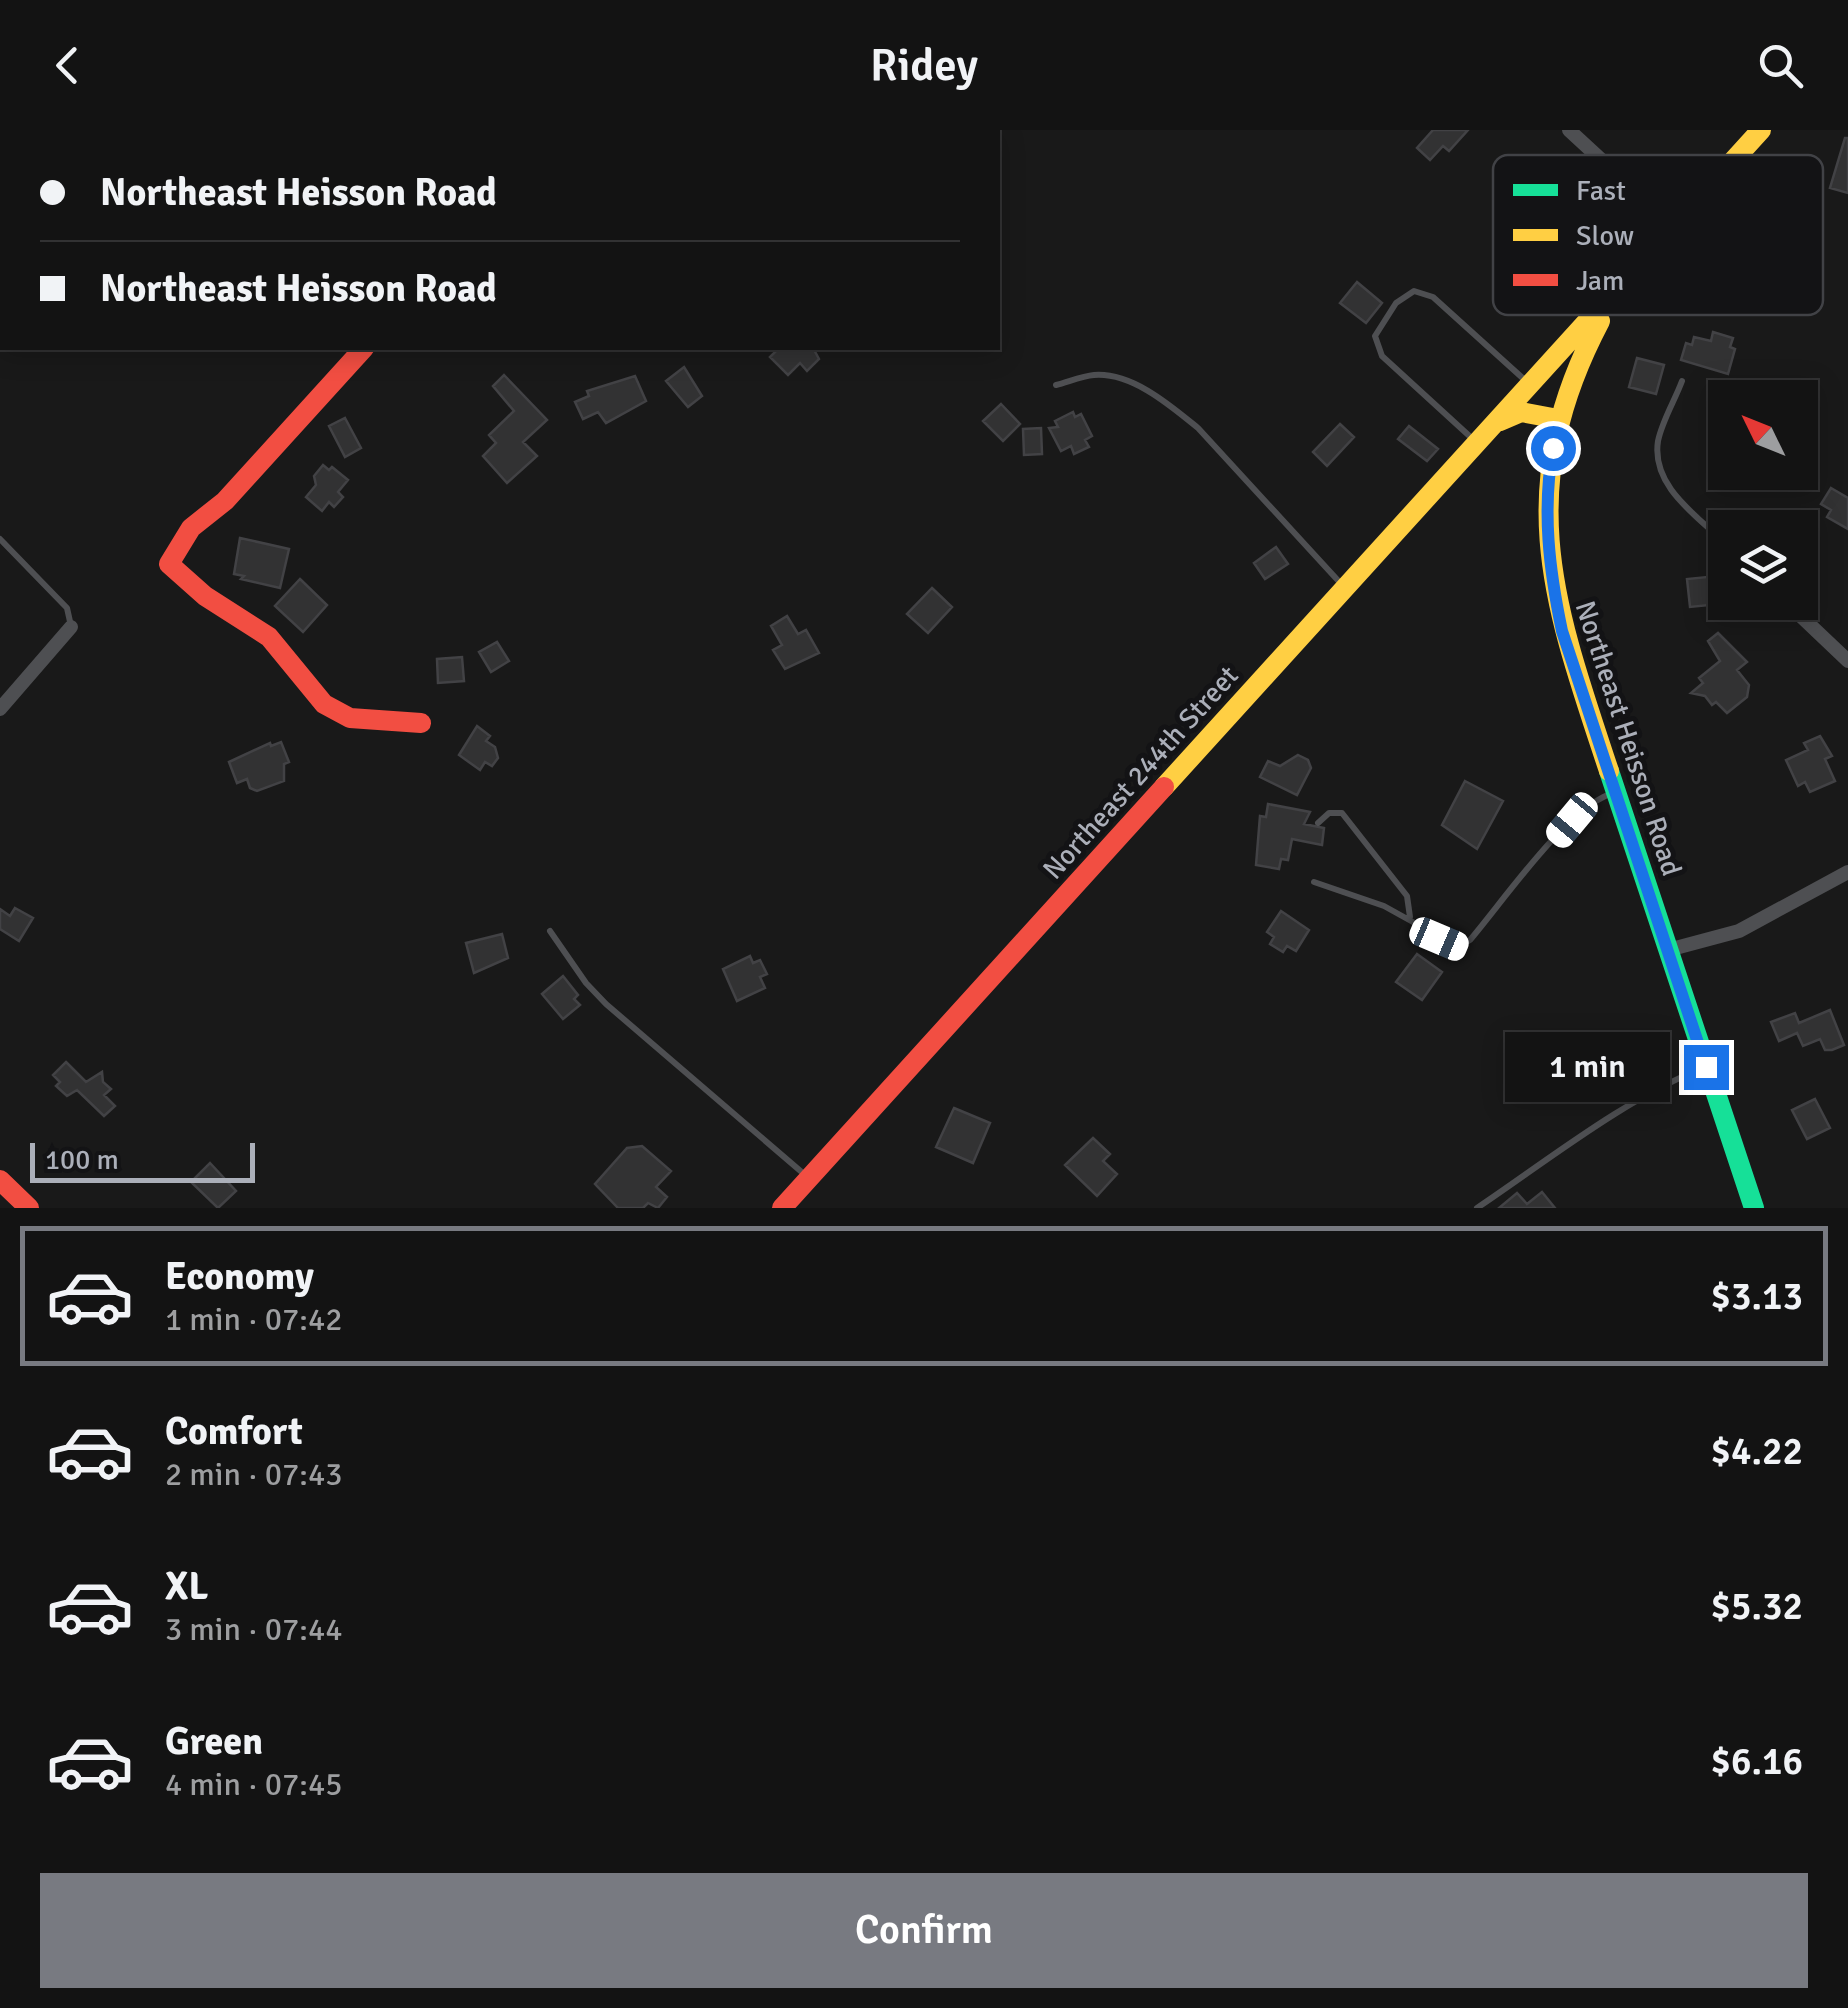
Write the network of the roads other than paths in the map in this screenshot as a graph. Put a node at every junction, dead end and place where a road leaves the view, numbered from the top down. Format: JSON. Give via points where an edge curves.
{"nodes":[{"id":1,"x":1569,"y":130,"type":"edge"},
{"id":2,"x":1761,"y":130,"type":"edge"},
{"id":3,"x":1596,"y":155,"type":"edge"},
{"id":4,"x":1738,"y":155,"type":"edge"},
{"id":5,"x":1594,"y":315,"type":"edge"},
{"id":6,"x":1603,"y":315,"type":"edge"},
{"id":7,"x":362,"y":350,"type":"edge"},
{"id":8,"x":1682,"y":381,"type":"dead end"},
{"id":9,"x":1056,"y":384,"type":"dead end"},
{"id":10,"x":1530,"y":385,"type":"junction"},
{"id":11,"x":1558,"y":419,"type":"junction"},
{"id":12,"x":1494,"y":424,"type":"junction"},
{"id":13,"x":1477,"y":443,"type":"junction"},
{"id":14,"x":1708,"y":527,"type":"edge"},
{"id":15,"x":0,"y":539,"type":"edge"},
{"id":16,"x":1344,"y":588,"type":"junction"},
{"id":17,"x":1805,"y":620,"type":"edge"},
{"id":18,"x":71,"y":627,"type":"joint"},
{"id":19,"x":1848,"y":661,"type":"edge"},
{"id":20,"x":0,"y":709,"type":"edge"},
{"id":21,"x":421,"y":723,"type":"dead end"},
{"id":22,"x":1616,"y":792,"type":"junction"},
{"id":23,"x":1318,"y":823,"type":"dead end"},
{"id":24,"x":1848,"y":872,"type":"edge"},
{"id":25,"x":1314,"y":882,"type":"dead end"},
{"id":26,"x":1410,"y":918,"type":"junction"},
{"id":27,"x":550,"y":931,"type":"dead end"},
{"id":28,"x":1668,"y":950,"type":"junction"},
{"id":29,"x":1706,"y":1067,"type":"junction"},
{"id":30,"x":809,"y":1178,"type":"junction"},
{"id":31,"x":0,"y":1180,"type":"edge"},
{"id":32,"x":30,"y":1208,"type":"edge"},
{"id":33,"x":782,"y":1208,"type":"edge"},
{"id":34,"x":1477,"y":1208,"type":"edge"},
{"id":35,"x":1754,"y":1208,"type":"edge"}],
"edges":[{"from":1,"to":3,"type":"street"},
{"from":2,"to":4,"type":"street"},
{"from":5,"to":10,"type":"street","name":"Northeast 244th Street"},
{"from":6,"to":11,"type":"street","name":"Northeast Heisson Road"},
{"from":7,"to":21,"type":"street","via":[[225,501],[172,548],[168,564],[269,637],[324,704],[378,724]]},
{"from":8,"to":14,"type":"lane","via":[[1658,438],[1658,460],[1672,492]]},
{"from":9,"to":16,"type":"lane","via":[[1098,374],[1136,384],[1172,406]]},
{"from":10,"to":12,"type":"street","name":"Northeast 244th Street"},
{"from":10,"to":13,"type":"lane","via":[[1433,296],[1414,291],[1396,303],[1375,336],[1382,356]]},
{"from":11,"to":12,"type":"street","via":[[1521,412]]},
{"from":11,"to":22,"type":"street","name":"Northeast Heisson Road","via":[[1546,512],[1550,571],[1562,631]]},
{"from":12,"to":13,"type":"street","name":"Northeast 244th Street"},
{"from":13,"to":16,"type":"street","name":"Northeast 244th Street"},
{"from":15,"to":18,"type":"lane","via":[[66,608]]},
{"from":16,"to":30,"type":"street","name":"Northeast 244th Street"},
{"from":17,"to":19,"type":"street"},
{"from":18,"to":20,"type":"street"},
{"from":22,"to":26,"type":"lane","via":[[1590,802],[1470,940],[1458,947]]},
{"from":22,"to":28,"type":"street","name":"Northeast Heisson Road"},
{"from":23,"to":26,"type":"lane","via":[[1342,813],[1406,896]]},
{"from":24,"to":28,"type":"street","via":[[1739,931]]},
{"from":25,"to":26,"type":"lane"},
{"from":27,"to":30,"type":"lane","via":[[606,1004]]},
{"from":28,"to":29,"type":"street","name":"Northeast Heisson Road"},
{"from":29,"to":34,"type":"lane","via":[[1599,1126]]},
{"from":29,"to":35,"type":"street","name":"Northeast Heisson Road"},
{"from":30,"to":33,"type":"street","name":"Northeast 244th Street"},
{"from":31,"to":32,"type":"street"}]}
